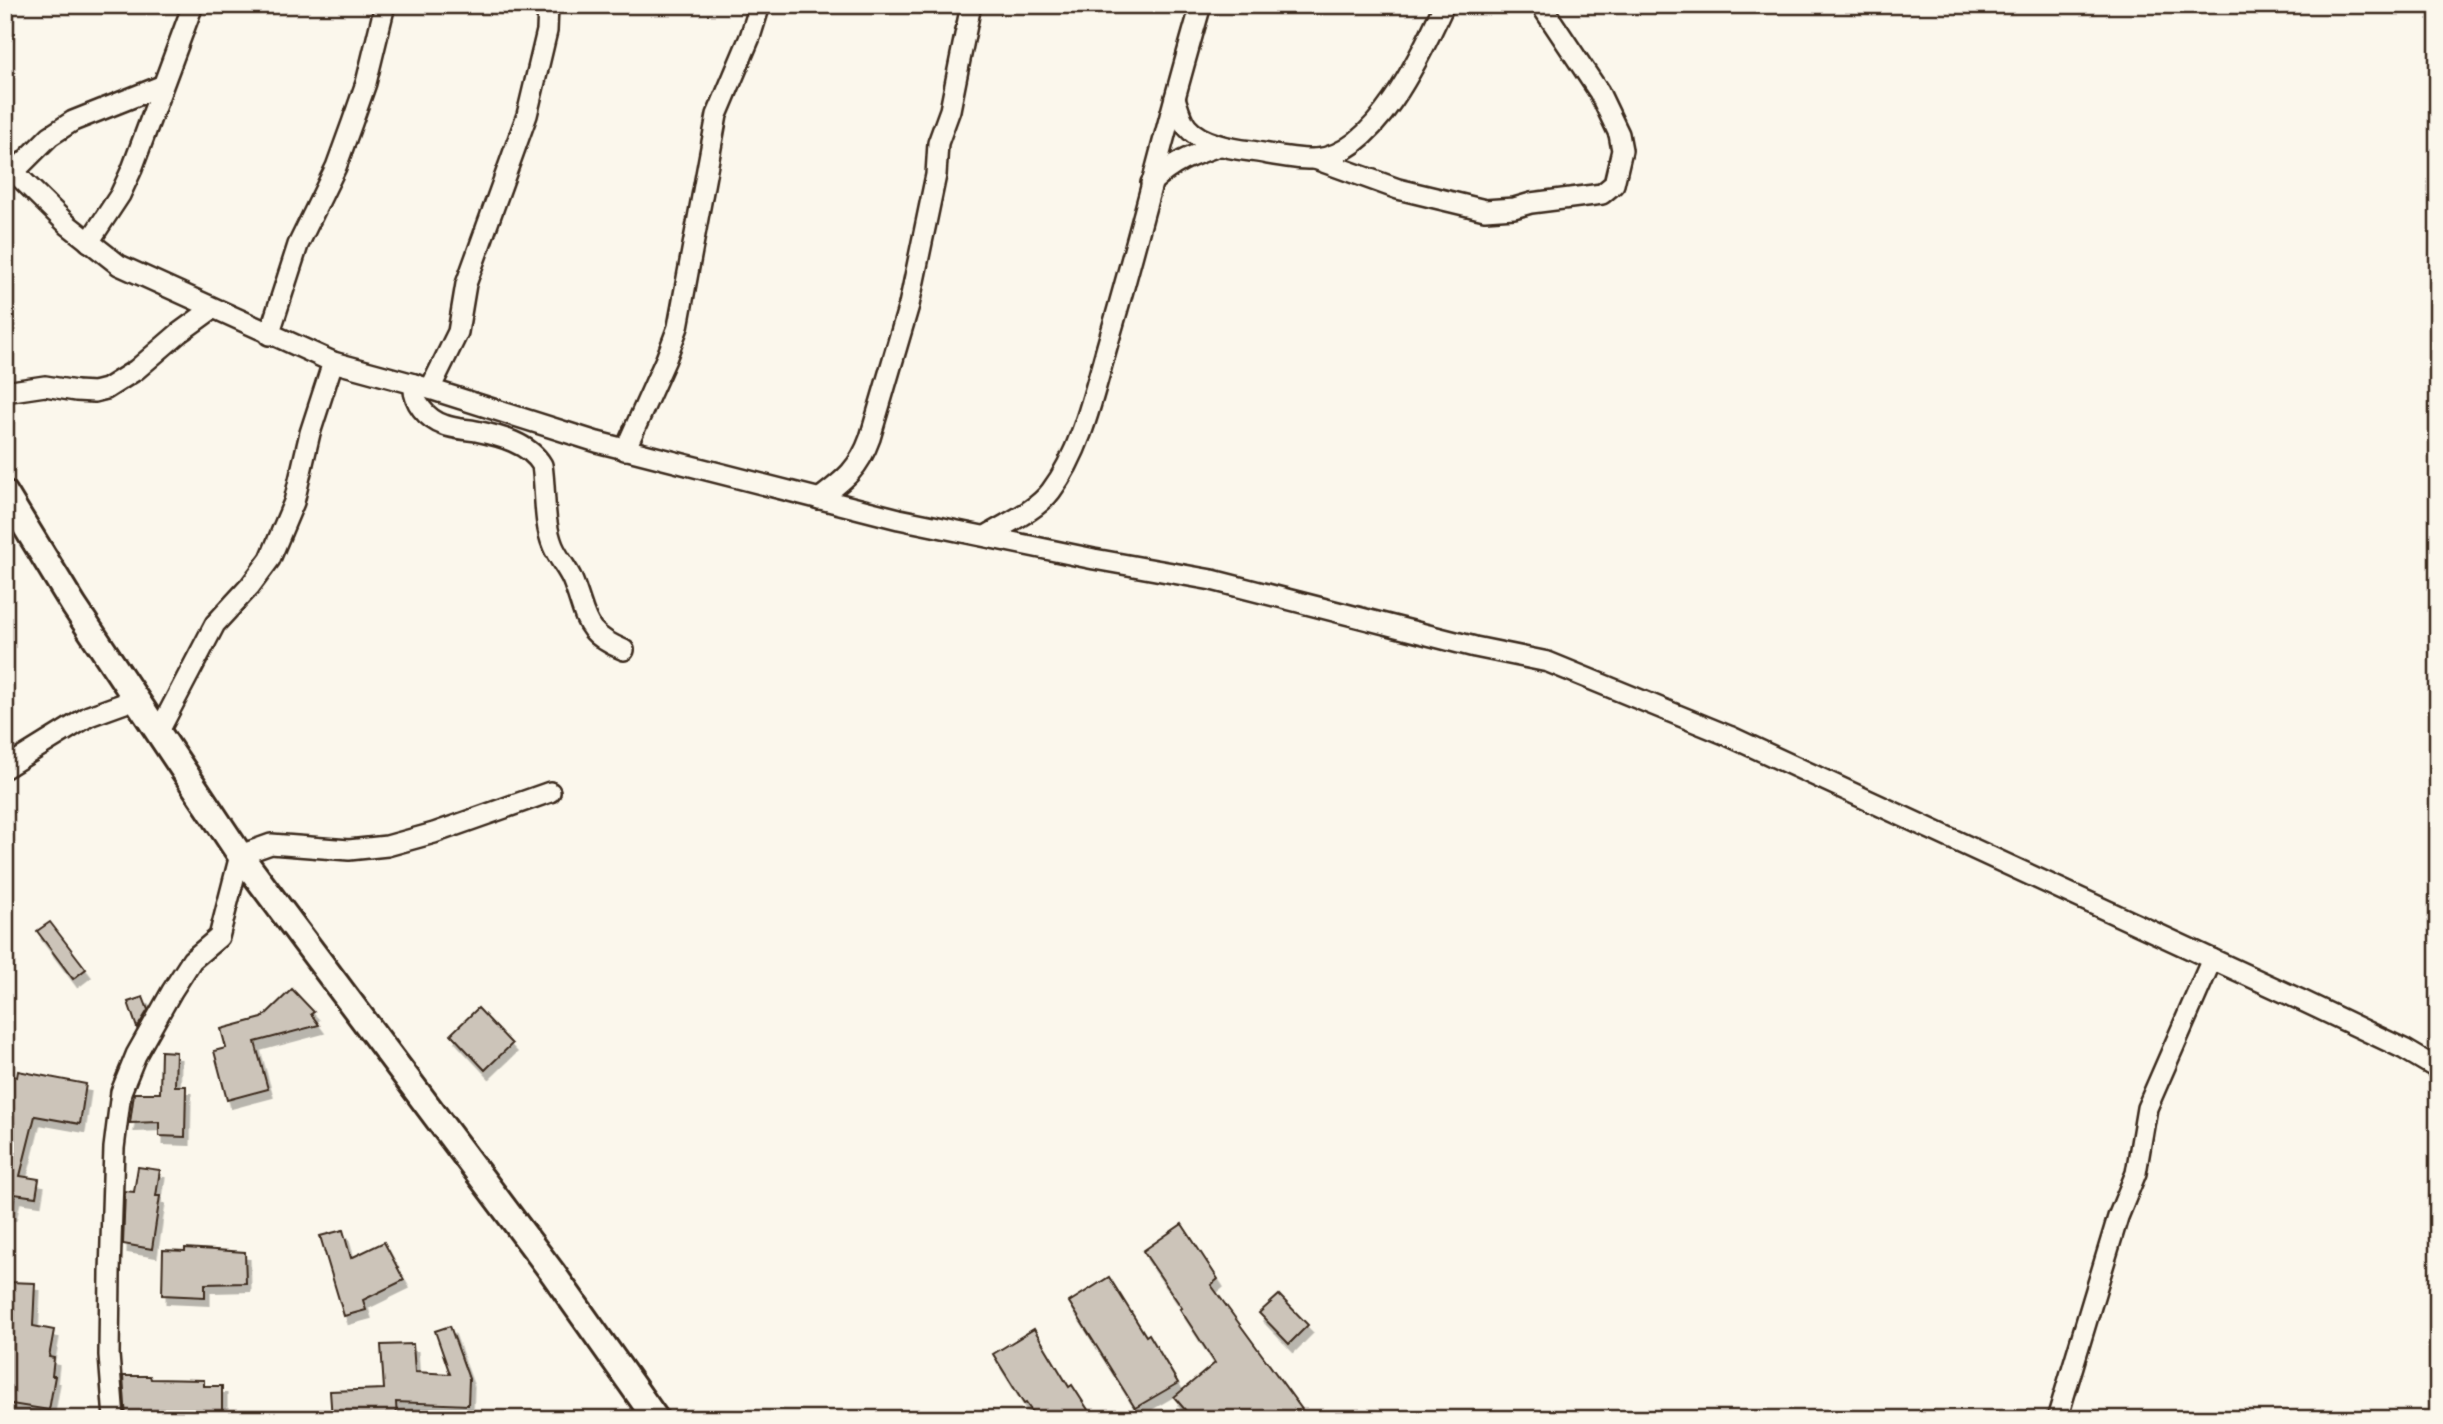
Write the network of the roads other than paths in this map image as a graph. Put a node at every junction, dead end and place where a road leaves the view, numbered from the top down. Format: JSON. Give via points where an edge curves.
{"nodes":[{"id":1,"x":193,"y":5,"type":"edge"},
{"id":2,"x":384,"y":5,"type":"edge"},
{"id":3,"x":548,"y":5,"type":"edge"},
{"id":4,"x":760,"y":5,"type":"edge"},
{"id":5,"x":971,"y":5,"type":"edge"},
{"id":6,"x":1201,"y":5,"type":"edge"},
{"id":7,"x":1444,"y":5,"type":"edge"},
{"id":8,"x":1541,"y":5,"type":"edge"},
{"id":9,"x":161,"y":86,"type":"junction"},
{"id":10,"x":1175,"y":98,"type":"junction"},
{"id":11,"x":1219,"y":146,"type":"junction"},
{"id":12,"x":1315,"y":159,"type":"junction"},
{"id":13,"x":10,"y":167,"type":"edge"},
{"id":14,"x":1151,"y":183,"type":"junction"},
{"id":15,"x":89,"y":242,"type":"junction"},
{"id":16,"x":212,"y":309,"type":"junction"},
{"id":17,"x":269,"y":335,"type":"junction"},
{"id":18,"x":333,"y":362,"type":"junction"},
{"id":19,"x":422,"y":387,"type":"junction"},
{"id":20,"x":5,"y":392,"type":"edge"},
{"id":21,"x":625,"y":450,"type":"junction"},
{"id":22,"x":5,"y":493,"type":"edge"},
{"id":23,"x":819,"y":499,"type":"junction"},
{"id":24,"x":986,"y":536,"type":"junction"},
{"id":25,"x":624,"y":650,"type":"dead end"},
{"id":26,"x":135,"y":699,"type":"junction"},
{"id":27,"x":158,"y":733,"type":"junction"},
{"id":28,"x":5,"y":768,"type":"edge"},
{"id":29,"x":550,"y":793,"type":"dead end"},
{"id":30,"x":240,"y":855,"type":"junction"},
{"id":31,"x":2212,"y":959,"type":"junction"},
{"id":32,"x":2438,"y":1069,"type":"edge"},
{"id":33,"x":114,"y":1419,"type":"edge"},
{"id":34,"x":656,"y":1419,"type":"edge"},
{"id":35,"x":2057,"y":1419,"type":"edge"}],
"edges":[{"from":1,"to":9,"type":"street"},
{"from":2,"to":17,"type":"street","via":[[366,83],[336,167],[298,245]]},
{"from":3,"to":19,"type":"street","via":[[547,30],[527,115],[466,284],[458,332]]},
{"from":4,"to":21,"type":"street","via":[[717,115],[678,327]]},
{"from":5,"to":23,"type":"street","via":[[950,110],[938,143],[936,175],[909,305],[870,438],[854,470]]},
{"from":6,"to":10,"type":"street"},
{"from":7,"to":12,"type":"street","via":[[1412,68],[1373,126],[1343,152]]},
{"from":8,"to":12,"type":"street","via":[[1599,92],[1619,134],[1622,150],[1614,184],[1602,194],[1485,210],[1398,188]]},
{"from":9,"to":13,"type":"street","via":[[73,121]]},
{"from":9,"to":15,"type":"street","via":[[132,169]]},
{"from":10,"to":11,"type":"street","via":[[1188,128]]},
{"from":10,"to":14,"type":"street"},
{"from":11,"to":12,"type":"street"},
{"from":11,"to":14,"type":"street","via":[[1170,166]]},
{"from":13,"to":15,"type":"street"},
{"from":14,"to":24,"type":"street","via":[[1083,430],[1052,491]]},
{"from":15,"to":16,"type":"street","via":[[119,265]]},
{"from":16,"to":17,"type":"street"},
{"from":16,"to":20,"type":"street","via":[[106,389],[94,392],[45,386]]},
{"from":17,"to":18,"type":"street"},
{"from":18,"to":19,"type":"street"},
{"from":18,"to":27,"type":"street","via":[[294,502],[270,559],[215,624]]},
{"from":19,"to":21,"type":"street"},
{"from":19,"to":25,"type":"street","via":[[412,394],[438,422],[505,439],[536,455],[542,465],[553,545],[585,617],[603,641]]},
{"from":21,"to":23,"type":"street"},
{"from":22,"to":26,"type":"main road"},
{"from":23,"to":24,"type":"street"},
{"from":24,"to":31,"type":"street","via":[[1213,580],[1548,662],[1729,736]]},
{"from":26,"to":27,"type":"main road"},
{"from":26,"to":28,"type":"street","via":[[89,716]]},
{"from":27,"to":30,"type":"main road"},
{"from":29,"to":30,"type":"street","via":[[387,846],[349,850],[271,844]]},
{"from":30,"to":33,"type":"street","via":[[219,937],[192,960],[172,991],[121,1092],[114,1147],[110,1273]]},
{"from":30,"to":34,"type":"main road","via":[[552,1272]]},
{"from":31,"to":32,"type":"street"},
{"from":31,"to":35,"type":"street","via":[[2147,1108],[2136,1173],[2118,1217]]}]}
